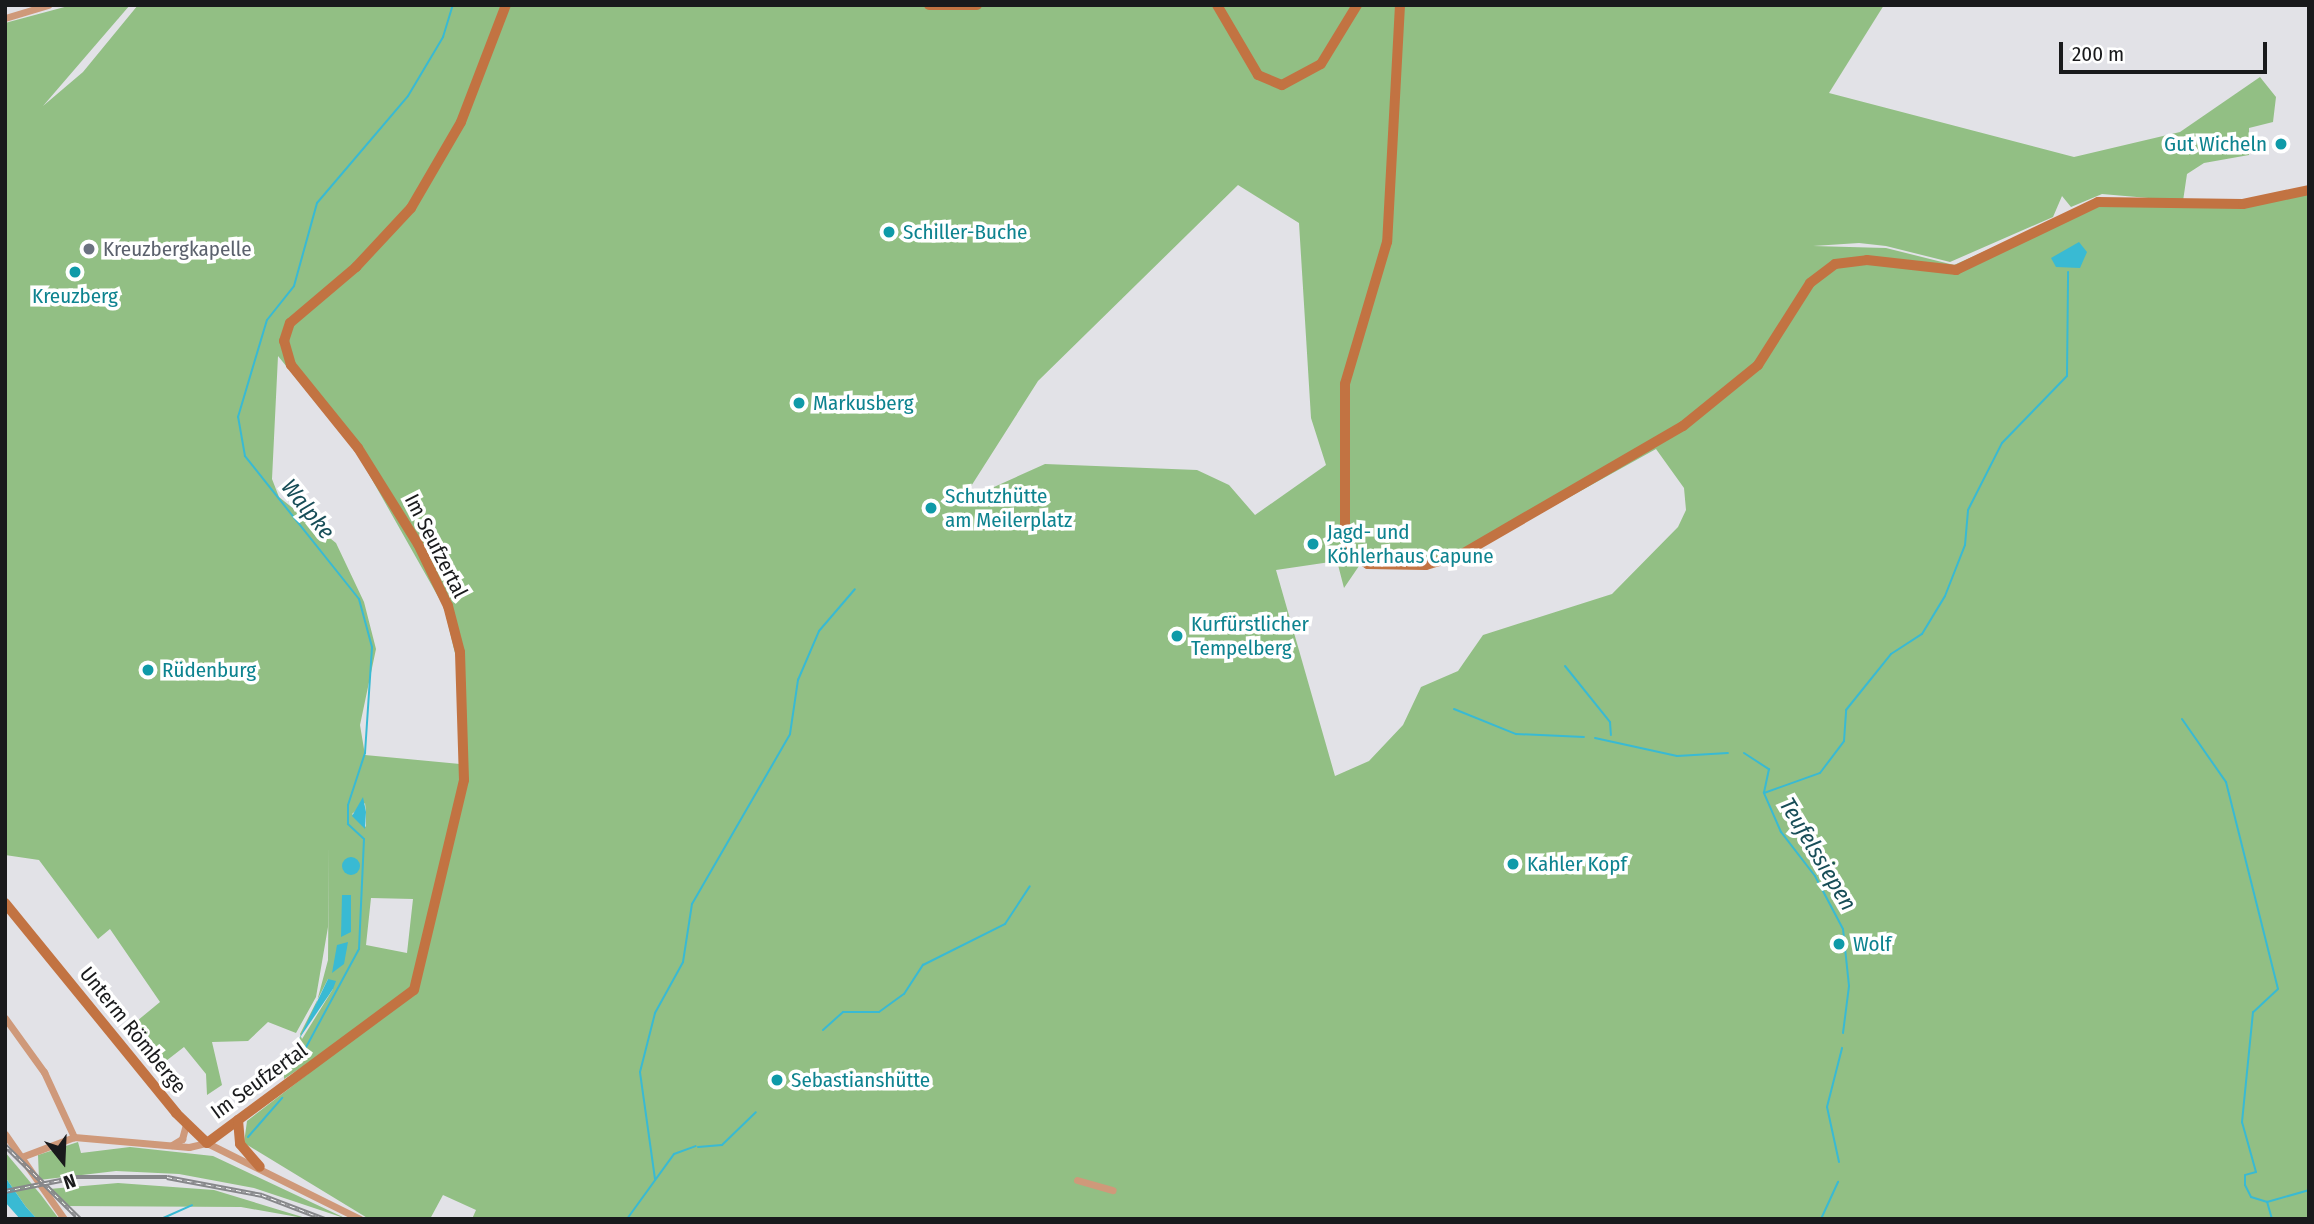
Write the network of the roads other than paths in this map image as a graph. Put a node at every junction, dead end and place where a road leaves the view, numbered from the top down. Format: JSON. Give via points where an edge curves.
{"nodes":[{"id":1,"x":48,"y":5,"type":"edge"},
{"id":2,"x":506,"y":5,"type":"edge"},
{"id":3,"x":929,"y":5,"type":"edge"},
{"id":4,"x":977,"y":5,"type":"edge"},
{"id":5,"x":1217,"y":5,"type":"edge"},
{"id":6,"x":1357,"y":5,"type":"edge"},
{"id":7,"x":1400,"y":5,"type":"edge"},
{"id":8,"x":5,"y":18,"type":"edge"},
{"id":9,"x":2309,"y":190,"type":"edge"},
{"id":10,"x":5,"y":903,"type":"edge"},
{"id":11,"x":5,"y":1018,"type":"edge"},
{"id":12,"x":238,"y":1120,"type":"junction"},
{"id":13,"x":186,"y":1124,"type":"junction"},
{"id":14,"x":5,"y":1134,"type":"edge"},
{"id":15,"x":74,"y":1137,"type":"junction"},
{"id":16,"x":207,"y":1143,"type":"junction"},
{"id":17,"x":172,"y":1145,"type":"junction"},
{"id":18,"x":24,"y":1156,"type":"junction"},
{"id":19,"x":260,"y":1167,"type":"junction"},
{"id":20,"x":1077,"y":1180,"type":"dead end"},
{"id":21,"x":1113,"y":1190,"type":"dead end"},
{"id":22,"x":64,"y":1219,"type":"edge"},
{"id":23,"x":360,"y":1219,"type":"edge"}],
"edges":[{"from":1,"to":8,"type":"street"},
{"from":2,"to":12,"type":"street","name":"Im Seufzertal","via":[[461,122],[411,208],[356,267],[290,323],[284,341],[291,365],[376,474],[448,606],[466,698],[464,780],[453,846],[414,990]]},
{"from":3,"to":4,"type":"street"},
{"from":5,"to":6,"type":"street","via":[[1258,75],[1282,85],[1321,64]]},
{"from":7,"to":9,"type":"street","via":[[1387,242],[1345,384],[1345,533],[1352,553],[1368,564],[1426,565],[1462,554],[1683,426],[1758,365],[1810,283],[1835,264],[1867,260],[1956,270],[2098,202],[2243,204]]},
{"from":10,"to":13,"type":"street","name":"Unterm Römberge"},
{"from":11,"to":15,"type":"street","via":[[44,1072]]},
{"from":12,"to":16,"type":"street","name":"Im Seufzertal"},
{"from":12,"to":19,"type":"street","via":[[240,1144]]},
{"from":13,"to":16,"type":"street","name":"Unterm Römberge"},
{"from":13,"to":17,"type":"street","via":[[182,1139]]},
{"from":14,"to":18,"type":"street"},
{"from":15,"to":17,"type":"street"},
{"from":15,"to":18,"type":"street"},
{"from":16,"to":17,"type":"street"},
{"from":16,"to":19,"type":"street","name":"Unterm Römberge"},
{"from":18,"to":22,"type":"street"},
{"from":19,"to":23,"type":"street","name":"Unterm Römberge"},
{"from":20,"to":21,"type":"street"}]}
